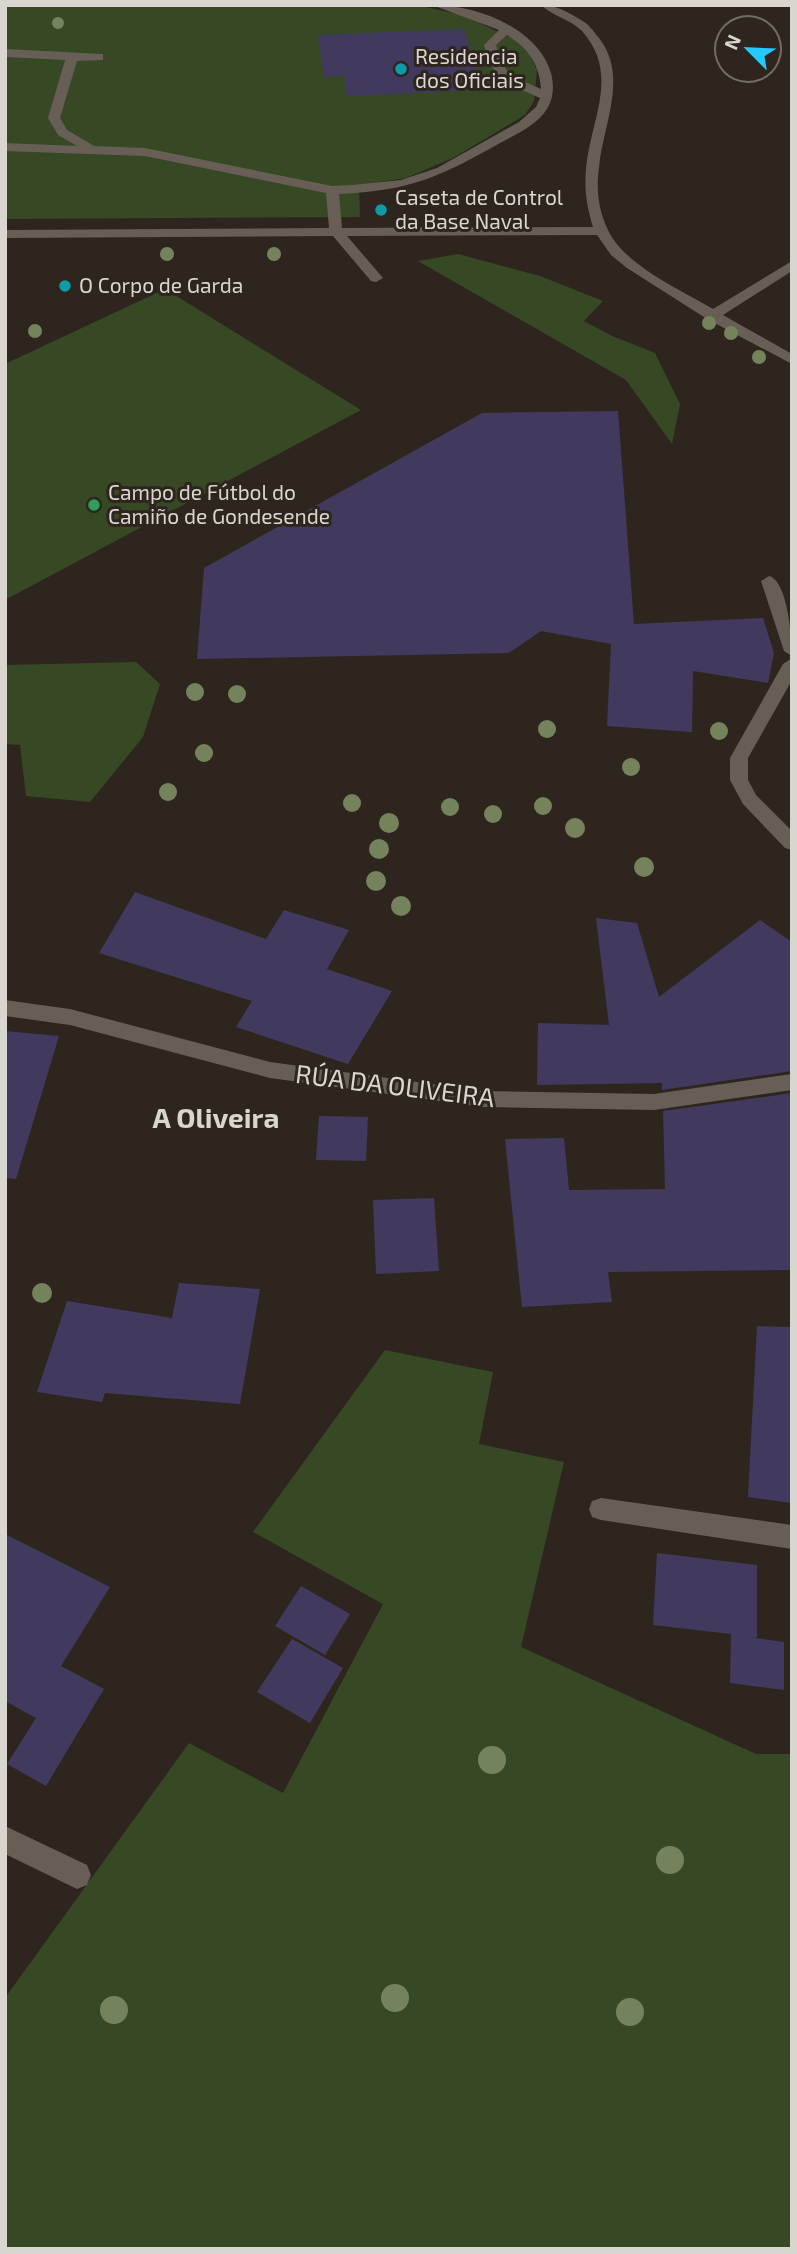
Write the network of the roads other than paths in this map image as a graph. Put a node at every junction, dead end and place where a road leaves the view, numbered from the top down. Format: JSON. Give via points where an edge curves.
{"nodes":[{"id":1,"x":438,"y":5,"type":"edge"},
{"id":2,"x":547,"y":5,"type":"edge"},
{"id":3,"x":507,"y":30,"type":"junction"},
{"id":4,"x":5,"y":53,"type":"edge"},
{"id":5,"x":70,"y":57,"type":"junction"},
{"id":6,"x":99,"y":57,"type":"dead end"},
{"id":7,"x":547,"y":97,"type":"junction"},
{"id":8,"x":5,"y":147,"type":"edge"},
{"id":9,"x":96,"y":149,"type":"junction"},
{"id":10,"x":332,"y":190,"type":"junction"},
{"id":11,"x":601,"y":231,"type":"junction"},
{"id":12,"x":336,"y":232,"type":"junction"},
{"id":13,"x":5,"y":234,"type":"edge"},
{"id":14,"x":792,"y":265,"type":"edge"},
{"id":15,"x":376,"y":278,"type":"dead end"},
{"id":16,"x":712,"y":316,"type":"junction"},
{"id":17,"x":792,"y":359,"type":"edge"},
{"id":18,"x":769,"y":581,"type":"dead end"},
{"id":19,"x":792,"y":651,"type":"edge"},
{"id":20,"x":792,"y":664,"type":"edge"},
{"id":21,"x":792,"y":843,"type":"edge"},
{"id":22,"x":5,"y":1007,"type":"edge"},
{"id":23,"x":792,"y":1082,"type":"edge"},
{"id":24,"x":601,"y":1509,"type":"dead end"},
{"id":25,"x":792,"y":1537,"type":"edge"},
{"id":26,"x":5,"y":1839,"type":"edge"},
{"id":27,"x":77,"y":1875,"type":"dead end"}],
"edges":[{"from":1,"to":3,"type":"street"},
{"from":2,"to":11,"type":"street","via":[[594,36],[604,52],[610,87],[591,179],[592,209]]},
{"from":3,"to":7,"type":"street","via":[[533,50],[544,66]]},
{"from":3,"to":7,"type":"street","via":[[490,46],[497,69]]},
{"from":4,"to":5,"type":"street"},
{"from":5,"to":6,"type":"street"},
{"from":5,"to":9,"type":"street","via":[[54,118],[56,127],[65,136]]},
{"from":7,"to":10,"type":"street","via":[[523,124],[442,170],[411,182]]},
{"from":8,"to":9,"type":"street"},
{"from":9,"to":10,"type":"street","via":[[145,152]]},
{"from":10,"to":12,"type":"street"},
{"from":11,"to":12,"type":"street"},
{"from":11,"to":16,"type":"street","via":[[622,258]]},
{"from":12,"to":13,"type":"street"},
{"from":12,"to":15,"type":"street"},
{"from":14,"to":16,"type":"street"},
{"from":16,"to":17,"type":"street"},
{"from":18,"to":19,"type":"street"},
{"from":20,"to":21,"type":"street","via":[[739,758],[739,780],[748,799]]},
{"from":22,"to":23,"type":"street","name":"RÚA DA OLIVEIRA","via":[[70,1017],[270,1070],[484,1099],[654,1102]]},
{"from":24,"to":25,"type":"street"},
{"from":26,"to":27,"type":"street"}]}
